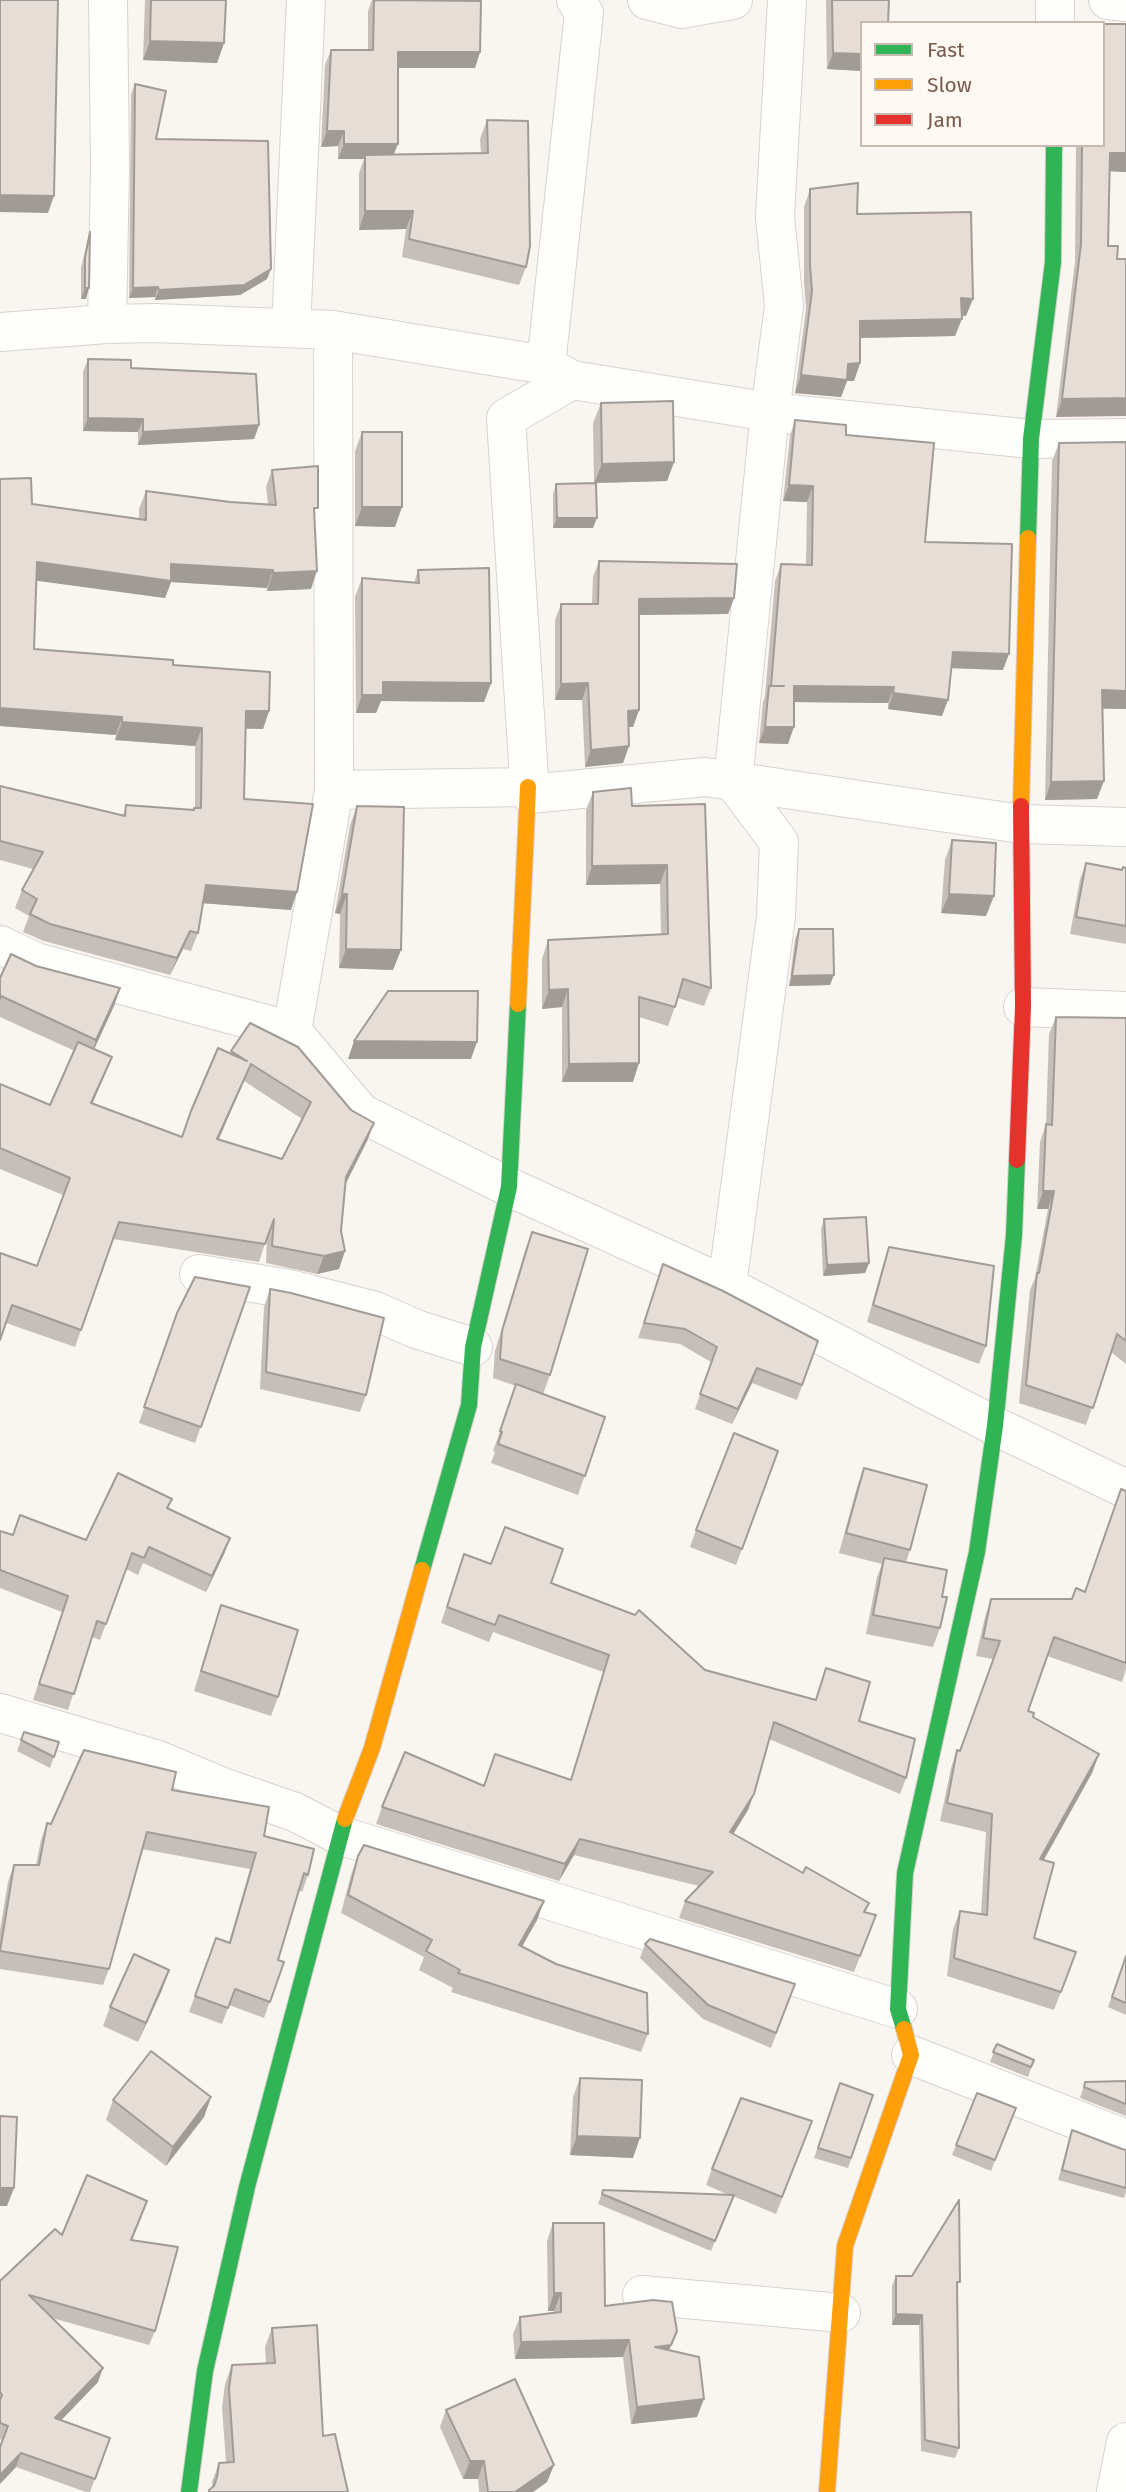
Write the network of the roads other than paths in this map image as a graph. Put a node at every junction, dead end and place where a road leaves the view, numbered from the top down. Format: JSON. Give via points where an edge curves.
{"nodes":[{"id":1,"x":108,"y":0,"type":"edge"},
{"id":2,"x":306,"y":0,"type":"edge"},
{"id":3,"x":576,"y":0,"type":"edge"},
{"id":4,"x":647,"y":0,"type":"edge"},
{"id":5,"x":733,"y":0,"type":"edge"},
{"id":6,"x":787,"y":0,"type":"edge"},
{"id":7,"x":1055,"y":0,"type":"edge"},
{"id":8,"x":1108,"y":0,"type":"edge"},
{"id":9,"x":1126,"y":2,"type":"edge"},
{"id":10,"x":1055,"y":21,"type":"edge"},
{"id":11,"x":1054,"y":147,"type":"edge"},
{"id":12,"x":107,"y":324,"type":"junction"},
{"id":13,"x":291,"y":328,"type":"junction"},
{"id":14,"x":334,"y":330,"type":"junction"},
{"id":15,"x":2,"y":341,"type":"edge"},
{"id":16,"x":559,"y":372,"type":"junction"},
{"id":17,"x":770,"y":412,"type":"junction"},
{"id":18,"x":1126,"y":438,"type":"edge"},
{"id":19,"x":1031,"y":439,"type":"junction"},
{"id":20,"x":733,"y":781,"type":"junction"},
{"id":21,"x":334,"y":790,"type":"junction"},
{"id":22,"x":529,"y":790,"type":"junction"},
{"id":23,"x":1021,"y":824,"type":"junction"},
{"id":24,"x":1126,"y":827,"type":"edge"},
{"id":25,"x":0,"y":945,"type":"edge"},
{"id":26,"x":1023,"y":1007,"type":"junction"},
{"id":27,"x":1126,"y":1011,"type":"edge"},
{"id":28,"x":292,"y":1031,"type":"junction"},
{"id":29,"x":509,"y":1187,"type":"junction"},
{"id":30,"x":199,"y":1274,"type":"dead end"},
{"id":31,"x":727,"y":1286,"type":"junction"},
{"id":32,"x":473,"y":1347,"type":"junction"},
{"id":33,"x":995,"y":1426,"type":"junction"},
{"id":34,"x":1126,"y":1489,"type":"edge"},
{"id":35,"x":0,"y":1713,"type":"edge"},
{"id":36,"x":339,"y":1835,"type":"junction"},
{"id":37,"x":898,"y":2009,"type":"junction"},
{"id":38,"x":911,"y":2054,"type":"junction"},
{"id":39,"x":1126,"y":2139,"type":"edge"},
{"id":40,"x":642,"y":2295,"type":"dead end"},
{"id":41,"x":841,"y":2313,"type":"junction"},
{"id":42,"x":1126,"y":2442,"type":"edge"},
{"id":43,"x":189,"y":2492,"type":"edge"},
{"id":44,"x":827,"y":2492,"type":"edge"},
{"id":45,"x":1116,"y":2492,"type":"edge"}],
"edges":[{"from":1,"to":12,"type":"street"},
{"from":2,"to":13,"type":"street"},
{"from":3,"to":16,"type":"street","via":[[584,13]]},
{"from":4,"to":5,"type":"street","via":[[681,9]]},
{"from":6,"to":17,"type":"street","via":[[775,217],[784,306]]},
{"from":7,"to":10,"type":"street"},
{"from":8,"to":9,"type":"street"},
{"from":11,"to":19,"type":"street","via":[[1053,262]]},
{"from":12,"to":13,"type":"street"},
{"from":12,"to":15,"type":"street"},
{"from":13,"to":14,"type":"street"},
{"from":14,"to":16,"type":"street"},
{"from":14,"to":21,"type":"street"},
{"from":16,"to":17,"type":"street"},
{"from":16,"to":22,"type":"street","via":[[506,418]]},
{"from":17,"to":19,"type":"street"},
{"from":17,"to":20,"type":"street"},
{"from":18,"to":19,"type":"street"},
{"from":19,"to":23,"type":"street"},
{"from":20,"to":22,"type":"street","via":[[705,777]]},
{"from":20,"to":23,"type":"street"},
{"from":20,"to":31,"type":"street","via":[[779,842],[776,916]]},
{"from":21,"to":22,"type":"street"},
{"from":21,"to":28,"type":"street"},
{"from":22,"to":29,"type":"street"},
{"from":23,"to":24,"type":"street"},
{"from":23,"to":26,"type":"street"},
{"from":25,"to":28,"type":"street","via":[[36,962]]},
{"from":26,"to":27,"type":"street"},
{"from":26,"to":33,"type":"street","via":[[1014,1235]]},
{"from":28,"to":29,"type":"street","via":[[361,1113]]},
{"from":29,"to":31,"type":"street"},
{"from":29,"to":32,"type":"street"},
{"from":30,"to":32,"type":"street","via":[[289,1289],[375,1311]]},
{"from":31,"to":33,"type":"street"},
{"from":32,"to":36,"type":"street","via":[[469,1405],[372,1748]]},
{"from":33,"to":34,"type":"street"},
{"from":33,"to":37,"type":"street","via":[[976,1552],[905,1873]]},
{"from":35,"to":36,"type":"street","via":[[158,1759],[295,1812]]},
{"from":36,"to":37,"type":"street"},
{"from":36,"to":43,"type":"street","via":[[247,2187],[205,2371]]},
{"from":37,"to":38,"type":"street"},
{"from":38,"to":39,"type":"street"},
{"from":38,"to":41,"type":"street","via":[[845,2246]]},
{"from":40,"to":41,"type":"street"},
{"from":41,"to":44,"type":"street"},
{"from":42,"to":45,"type":"street"}]}
